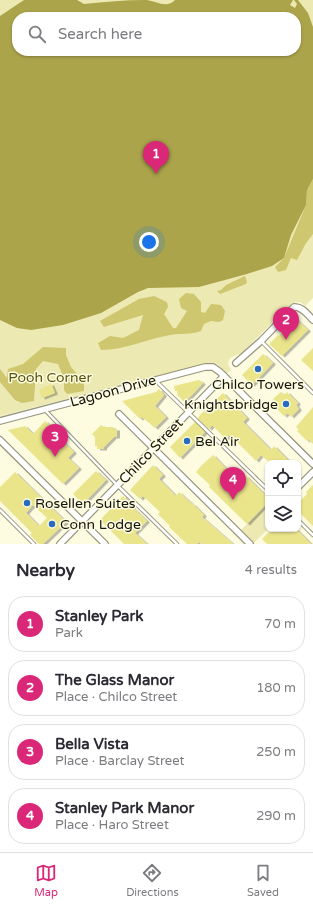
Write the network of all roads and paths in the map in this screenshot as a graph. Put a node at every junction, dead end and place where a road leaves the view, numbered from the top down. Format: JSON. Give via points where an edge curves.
{"nodes":[{"id":1,"x":313,"y":320,"type":"edge"},
{"id":2,"x":261,"y":342,"type":"junction"},
{"id":3,"x":236,"y":363,"type":"dead end"},
{"id":4,"x":224,"y":376,"type":"junction"},
{"id":5,"x":157,"y":380,"type":"junction"},
{"id":6,"x":313,"y":393,"type":"edge"},
{"id":7,"x":45,"y":409,"type":"junction"},
{"id":8,"x":188,"y":413,"type":"junction"},
{"id":9,"x":119,"y":414,"type":"dead end"},
{"id":10,"x":0,"y":421,"type":"edge"},
{"id":11,"x":0,"y":440,"type":"edge"},
{"id":12,"x":153,"y":448,"type":"junction"},
{"id":13,"x":313,"y":464,"type":"edge"},
{"id":14,"x":313,"y":472,"type":"edge"},
{"id":15,"x":301,"y":484,"type":"edge"},
{"id":16,"x":118,"y":485,"type":"junction"},
{"id":17,"x":265,"y":487,"type":"edge"},
{"id":18,"x":0,"y":510,"type":"edge"},
{"id":19,"x":82,"y":522,"type":"junction"},
{"id":20,"x":301,"y":523,"type":"edge"},
{"id":21,"x":313,"y":535,"type":"edge"},
{"id":22,"x":34,"y":544,"type":"edge"},
{"id":23,"x":60,"y":544,"type":"edge"},
{"id":24,"x":105,"y":544,"type":"edge"},
{"id":25,"x":177,"y":544,"type":"edge"},
{"id":26,"x":250,"y":544,"type":"edge"}],
"edges":[{"from":1,"to":2,"type":"street","via":[[301,308],[293,308]]},
{"from":2,"to":3,"type":"street"},
{"from":2,"to":6,"type":"lane"},
{"from":4,"to":5,"type":"street","name":"Lagoon Drive","via":[[210,366]]},
{"from":4,"to":8,"type":"street","name":"Chilco Street"},
{"from":4,"to":13,"type":"street"},
{"from":5,"to":7,"type":"street","name":"Lagoon Drive"},
{"from":5,"to":8,"type":"lane"},
{"from":7,"to":10,"type":"street","name":"Lagoon Drive"},
{"from":7,"to":16,"type":"lane"},
{"from":8,"to":12,"type":"street","name":"Chilco Street"},
{"from":8,"to":17,"type":"lane"},
{"from":9,"to":12,"type":"street"},
{"from":11,"to":19,"type":"street"},
{"from":12,"to":16,"type":"street","name":"Chilco Street"},
{"from":12,"to":26,"type":"street"},
{"from":14,"to":15,"type":"street"},
{"from":16,"to":19,"type":"street","name":"Chilco Street"},
{"from":16,"to":25,"type":"lane"},
{"from":18,"to":22,"type":"lane"},
{"from":19,"to":23,"type":"street","name":"Chilco Street"},
{"from":19,"to":24,"type":"street"},
{"from":20,"to":21,"type":"lane"}]}
